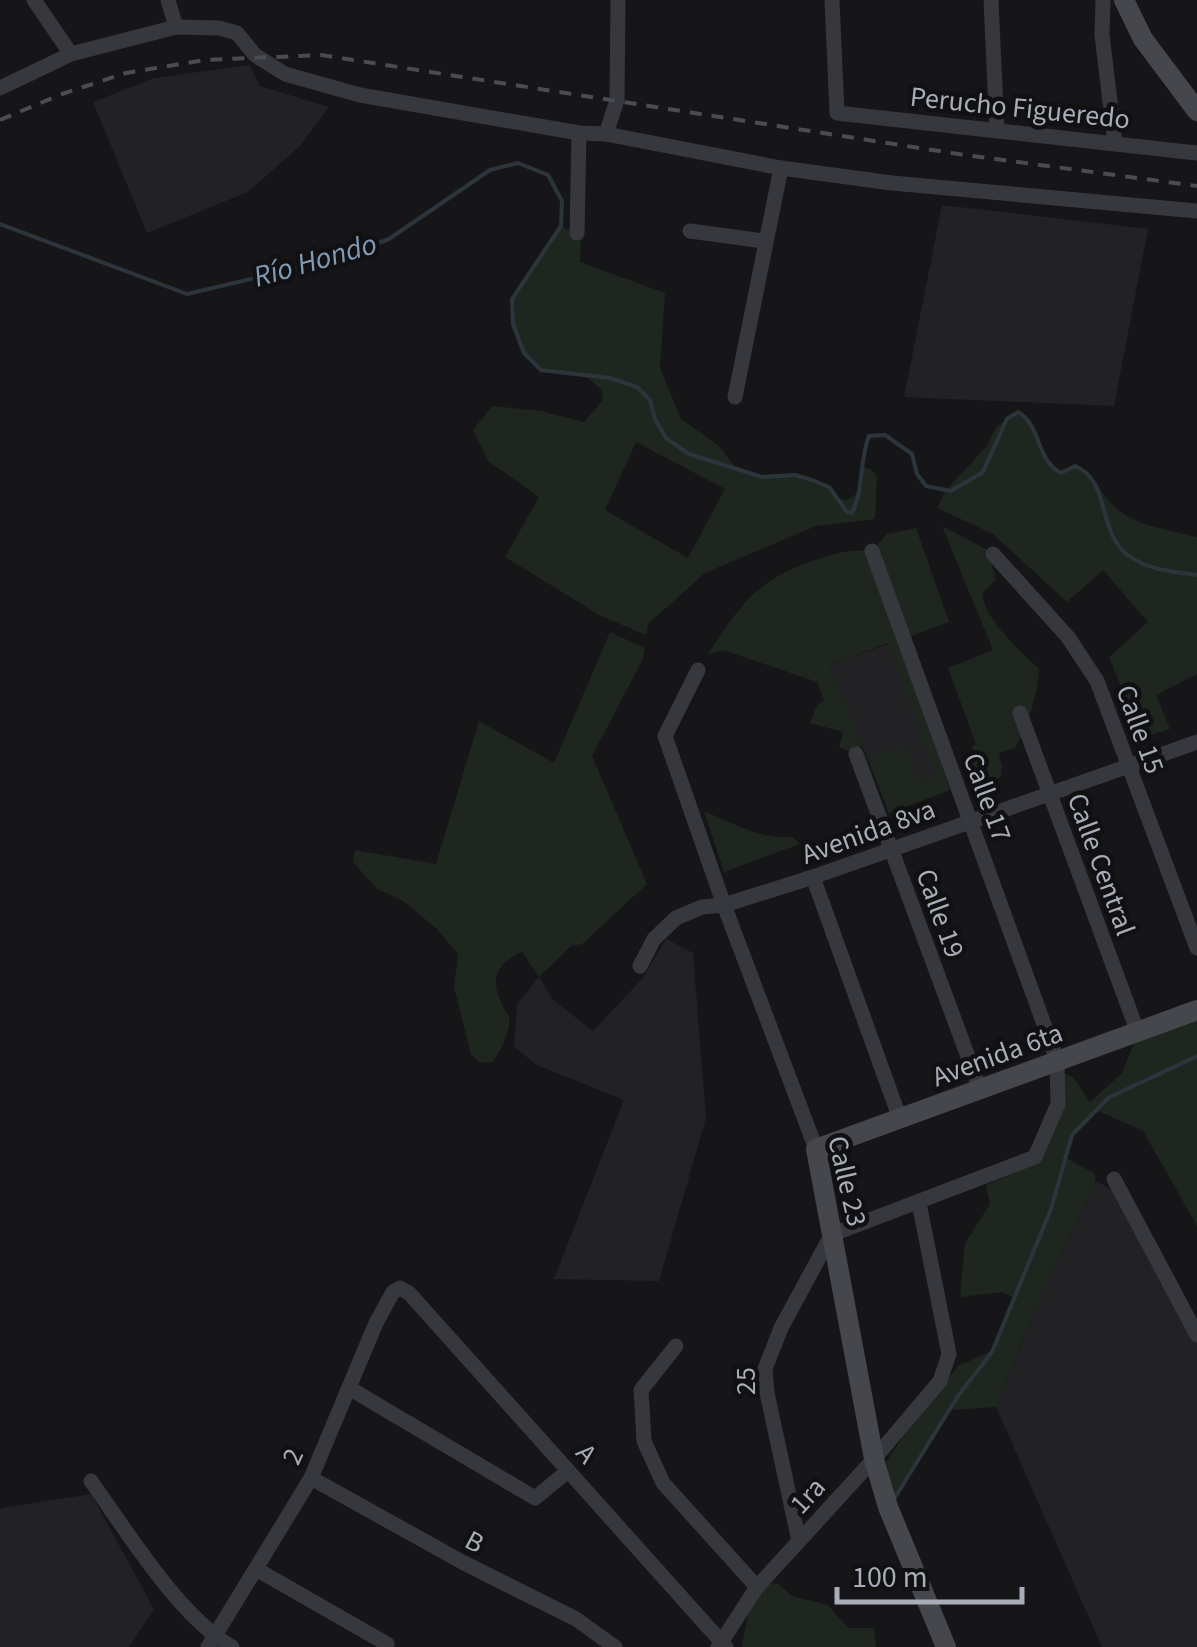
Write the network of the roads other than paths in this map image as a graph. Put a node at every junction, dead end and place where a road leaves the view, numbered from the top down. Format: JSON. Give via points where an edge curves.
{"nodes":[{"id":1,"x":34,"y":0,"type":"edge"},
{"id":2,"x":168,"y":0,"type":"edge"},
{"id":3,"x":618,"y":0,"type":"edge"},
{"id":4,"x":832,"y":0,"type":"edge"},
{"id":5,"x":991,"y":0,"type":"edge"},
{"id":6,"x":1104,"y":0,"type":"edge"},
{"id":7,"x":1124,"y":0,"type":"edge"},
{"id":8,"x":176,"y":27,"type":"junction"},
{"id":9,"x":71,"y":54,"type":"junction"},
{"id":10,"x":0,"y":88,"type":"edge"},
{"id":11,"x":1197,"y":112,"type":"edge"},
{"id":12,"x":998,"y":130,"type":"junction"},
{"id":13,"x":579,"y":133,"type":"junction"},
{"id":14,"x":606,"y":134,"type":"junction"},
{"id":15,"x":1115,"y":142,"type":"junction"},
{"id":16,"x":1197,"y":153,"type":"edge"},
{"id":17,"x":780,"y":168,"type":"junction"},
{"id":18,"x":1197,"y":211,"type":"edge"},
{"id":19,"x":690,"y":231,"type":"dead end"},
{"id":20,"x":577,"y":233,"type":"dead end"},
{"id":21,"x":764,"y":241,"type":"junction"},
{"id":22,"x":735,"y":398,"type":"dead end"},
{"id":23,"x":872,"y":551,"type":"dead end"},
{"id":24,"x":993,"y":554,"type":"dead end"},
{"id":25,"x":698,"y":670,"type":"dead end"},
{"id":26,"x":1020,"y":713,"type":"dead end"},
{"id":27,"x":1197,"y":742,"type":"edge"},
{"id":28,"x":856,"y":754,"type":"dead end"},
{"id":29,"x":1127,"y":765,"type":"junction"},
{"id":30,"x":1049,"y":792,"type":"junction"},
{"id":31,"x":970,"y":820,"type":"junction"},
{"id":32,"x":892,"y":850,"type":"junction"},
{"id":33,"x":813,"y":877,"type":"junction"},
{"id":34,"x":724,"y":905,"type":"junction"},
{"id":35,"x":1197,"y":948,"type":"edge"},
{"id":36,"x":640,"y":966,"type":"dead end"},
{"id":37,"x":1197,"y":1010,"type":"edge"},
{"id":38,"x":1138,"y":1033,"type":"junction"},
{"id":39,"x":1057,"y":1060,"type":"junction"},
{"id":40,"x":980,"y":1089,"type":"junction"},
{"id":41,"x":900,"y":1119,"type":"junction"},
{"id":42,"x":816,"y":1149,"type":"junction"},
{"id":43,"x":1114,"y":1179,"type":"dead end"},
{"id":44,"x":919,"y":1202,"type":"junction"},
{"id":45,"x":833,"y":1234,"type":"junction"},
{"id":46,"x":409,"y":1293,"type":"joint"},
{"id":47,"x":1197,"y":1335,"type":"edge"},
{"id":48,"x":676,"y":1346,"type":"dead end"},
{"id":49,"x":350,"y":1388,"type":"junction"},
{"id":50,"x":874,"y":1459,"type":"junction"},
{"id":51,"x":568,"y":1471,"type":"junction"},
{"id":52,"x":311,"y":1478,"type":"junction"},
{"id":53,"x":92,"y":1481,"type":"dead end"},
{"id":54,"x":799,"y":1541,"type":"junction"},
{"id":55,"x":256,"y":1569,"type":"junction"},
{"id":56,"x":757,"y":1588,"type":"junction"},
{"id":57,"x":211,"y":1641,"type":"edge"},
{"id":58,"x":387,"y":1646,"type":"edge"},
{"id":59,"x":722,"y":1646,"type":"edge"},
{"id":60,"x":232,"y":1647,"type":"edge"},
{"id":61,"x":616,"y":1647,"type":"edge"},
{"id":62,"x":946,"y":1647,"type":"edge"}],
"edges":[{"from":1,"to":9,"type":"street"},
{"from":2,"to":8,"type":"street"},
{"from":3,"to":14,"type":"street","via":[[617,100]]},
{"from":4,"to":12,"type":"street","name":"Perucho Figueredo","via":[[837,113]]},
{"from":5,"to":12,"type":"street"},
{"from":6,"to":15,"type":"street"},
{"from":7,"to":11,"type":"street","via":[[1143,39]]},
{"from":8,"to":9,"type":"street"},
{"from":8,"to":13,"type":"street","via":[[237,33],[254,55],[285,74],[360,95]]},
{"from":9,"to":10,"type":"street"},
{"from":12,"to":15,"type":"street","name":"Perucho Figueredo"},
{"from":13,"to":14,"type":"street"},
{"from":13,"to":20,"type":"street"},
{"from":14,"to":17,"type":"street"},
{"from":15,"to":16,"type":"street","name":"Perucho Figueredo"},
{"from":17,"to":18,"type":"street"},
{"from":17,"to":21,"type":"street"},
{"from":19,"to":21,"type":"street"},
{"from":21,"to":22,"type":"street"},
{"from":23,"to":31,"type":"street","name":"Calle 17"},
{"from":24,"to":29,"type":"street","name":"Calle 15","via":[[1082,655],[1110,708]]},
{"from":25,"to":34,"type":"street","name":"Calle 23","via":[[666,736]]},
{"from":26,"to":30,"type":"street","name":"Calle Central"},
{"from":27,"to":29,"type":"street","name":"Avenida 8va"},
{"from":28,"to":32,"type":"street","name":"Calle 19"},
{"from":29,"to":30,"type":"street","name":"Avenida 8va"},
{"from":29,"to":35,"type":"street","name":"Calle 15"},
{"from":30,"to":31,"type":"street","name":"Avenida 8va"},
{"from":30,"to":38,"type":"street","name":"Calle Central"},
{"from":31,"to":32,"type":"street","name":"Avenida 8va"},
{"from":31,"to":39,"type":"street","name":"Calle 17"},
{"from":32,"to":33,"type":"street","name":"Avenida 8va"},
{"from":32,"to":40,"type":"street","name":"Calle 19"},
{"from":33,"to":34,"type":"street","name":"Avenida 8va"},
{"from":33,"to":41,"type":"street"},
{"from":34,"to":36,"type":"street","name":"Avenida 8va","via":[[676,918]]},
{"from":34,"to":42,"type":"street","name":"Calle 23"},
{"from":37,"to":38,"type":"street","name":"Avenida 6ta"},
{"from":38,"to":39,"type":"street","name":"Avenida 6ta"},
{"from":39,"to":40,"type":"street","name":"Avenida 6ta"},
{"from":39,"to":44,"type":"street","via":[[1058,1104],[1035,1157]]},
{"from":40,"to":41,"type":"street","name":"Avenida 6ta"},
{"from":41,"to":42,"type":"street","name":"Avenida 6ta"},
{"from":42,"to":45,"type":"street","name":"Calle 23"},
{"from":43,"to":47,"type":"street"},
{"from":44,"to":45,"type":"street"},
{"from":44,"to":50,"type":"street","name":"1ra","via":[[949,1354],[940,1381]]},
{"from":45,"to":50,"type":"street","name":"Calle 23"},
{"from":45,"to":54,"type":"street","name":"25","via":[[764,1369]]},
{"from":46,"to":49,"type":"street","name":"2","via":[[392,1292]]},
{"from":46,"to":51,"type":"street","name":"A"},
{"from":48,"to":56,"type":"street","via":[[641,1390],[644,1442],[663,1483]]},
{"from":49,"to":51,"type":"street","via":[[536,1498]]},
{"from":49,"to":52,"type":"street","name":"2"},
{"from":50,"to":54,"type":"street","name":"1ra"},
{"from":50,"to":62,"type":"street","name":"Calle 23"},
{"from":51,"to":59,"type":"street","name":"A"},
{"from":52,"to":55,"type":"street","name":"2"},
{"from":52,"to":61,"type":"street","name":"B","via":[[576,1619]]},
{"from":53,"to":57,"type":"street"},
{"from":54,"to":56,"type":"street","name":"1ra"},
{"from":55,"to":57,"type":"street","name":"2"},
{"from":55,"to":58,"type":"street"},
{"from":56,"to":59,"type":"street","name":"1ra"},
{"from":57,"to":60,"type":"street"}]}
